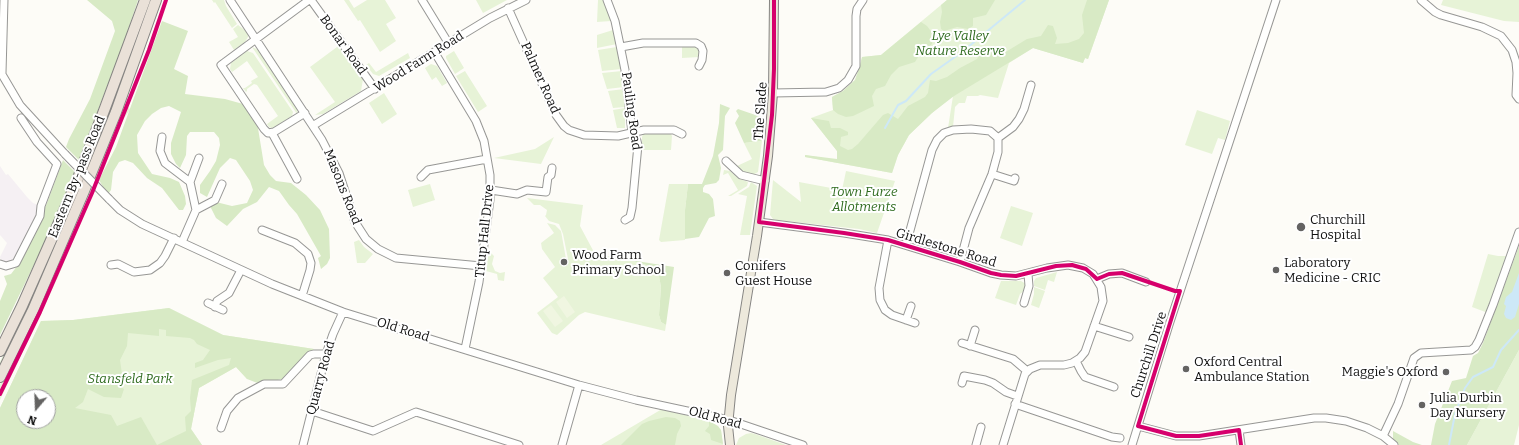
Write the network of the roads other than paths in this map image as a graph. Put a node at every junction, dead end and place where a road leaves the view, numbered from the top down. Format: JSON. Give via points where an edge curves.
{"nodes":[{"id":1,"x":4,"y":0,"type":"edge"},
{"id":2,"x":144,"y":0,"type":"edge"},
{"id":3,"x":156,"y":0,"type":"edge"},
{"id":4,"x":230,"y":0,"type":"edge"},
{"id":5,"x":310,"y":0,"type":"edge"},
{"id":6,"x":422,"y":0,"type":"edge"},
{"id":7,"x":526,"y":0,"type":"edge"},
{"id":8,"x":607,"y":0,"type":"edge"},
{"id":9,"x":774,"y":0,"type":"edge"},
{"id":10,"x":863,"y":0,"type":"edge"},
{"id":11,"x":1276,"y":0,"type":"edge"},
{"id":12,"x":1421,"y":0,"type":"edge"},
{"id":13,"x":508,"y":8,"type":"junction"},
{"id":14,"x":256,"y":40,"type":"junction"},
{"id":15,"x":449,"y":44,"type":"junction"},
{"id":16,"x":621,"y":47,"type":"junction"},
{"id":17,"x":435,"y":52,"type":"junction"},
{"id":18,"x":699,"y":66,"type":"dead end"},
{"id":19,"x":1,"y":72,"type":"edge"},
{"id":20,"x":1031,"y":85,"type":"dead end"},
{"id":21,"x":375,"y":89,"type":"junction"},
{"id":22,"x":773,"y":93,"type":"junction"},
{"id":23,"x":1519,"y":99,"type":"edge"},
{"id":24,"x":305,"y":113,"type":"junction"},
{"id":25,"x":21,"y":118,"type":"dead end"},
{"id":26,"x":314,"y":125,"type":"junction"},
{"id":27,"x":45,"y":132,"type":"junction"},
{"id":28,"x":272,"y":133,"type":"junction"},
{"id":29,"x":632,"y":133,"type":"junction"},
{"id":30,"x":682,"y":134,"type":"dead end"},
{"id":31,"x":162,"y":137,"type":"dead end"},
{"id":32,"x":998,"y":138,"type":"junction"},
{"id":33,"x":36,"y":142,"type":"junction"},
{"id":34,"x":199,"y":158,"type":"dead end"},
{"id":35,"x":488,"y":159,"type":"junction"},
{"id":36,"x":726,"y":161,"type":"dead end"},
{"id":37,"x":552,"y":168,"type":"dead end"},
{"id":38,"x":992,"y":174,"type":"junction"},
{"id":39,"x":421,"y":177,"type":"dead end"},
{"id":40,"x":1015,"y":178,"type":"dead end"},
{"id":41,"x":297,"y":179,"type":"dead end"},
{"id":42,"x":765,"y":181,"type":"junction"},
{"id":43,"x":190,"y":182,"type":"junction"},
{"id":44,"x":222,"y":184,"type":"dead end"},
{"id":45,"x":491,"y":190,"type":"junction"},
{"id":46,"x":196,"y":210,"type":"junction"},
{"id":47,"x":625,"y":220,"type":"dead end"},
{"id":48,"x":760,"y":222,"type":"junction"},
{"id":49,"x":262,"y":230,"type":"dead end"},
{"id":50,"x":1519,"y":232,"type":"edge"},
{"id":51,"x":174,"y":238,"type":"junction"},
{"id":52,"x":888,"y":240,"type":"junction"},
{"id":53,"x":182,"y":242,"type":"junction"},
{"id":54,"x":906,"y":245,"type":"junction"},
{"id":55,"x":960,"y":262,"type":"junction"},
{"id":56,"x":0,"y":264,"type":"edge"},
{"id":57,"x":110,"y":265,"type":"dead end"},
{"id":58,"x":481,"y":266,"type":"junction"},
{"id":59,"x":241,"y":270,"type":"junction"},
{"id":60,"x":1028,"y":274,"type":"junction"},
{"id":61,"x":1097,"y":279,"type":"junction"},
{"id":62,"x":1146,"y":282,"type":"dead end"},
{"id":63,"x":302,"y":296,"type":"junction"},
{"id":64,"x":1024,"y":303,"type":"dead end"},
{"id":65,"x":911,"y":306,"type":"dead end"},
{"id":66,"x":223,"y":310,"type":"dead end"},
{"id":67,"x":343,"y":312,"type":"junction"},
{"id":68,"x":906,"y":320,"type":"junction"},
{"id":69,"x":915,"y":323,"type":"dead end"},
{"id":70,"x":1094,"y":326,"type":"junction"},
{"id":71,"x":975,"y":330,"type":"dead end"},
{"id":72,"x":1129,"y":337,"type":"dead end"},
{"id":73,"x":962,"y":343,"type":"dead end"},
{"id":74,"x":970,"y":346,"type":"junction"},
{"id":75,"x":465,"y":349,"type":"junction"},
{"id":76,"x":0,"y":351,"type":"edge"},
{"id":77,"x":326,"y":354,"type":"junction"},
{"id":78,"x":1076,"y":361,"type":"junction"},
{"id":79,"x":1027,"y":371,"type":"junction"},
{"id":80,"x":0,"y":377,"type":"edge"},
{"id":81,"x":962,"y":383,"type":"dead end"},
{"id":82,"x":579,"y":385,"type":"junction"},
{"id":83,"x":1114,"y":387,"type":"dead end"},
{"id":84,"x":1017,"y":396,"type":"junction"},
{"id":85,"x":1015,"y":404,"type":"junction"},
{"id":86,"x":312,"y":411,"type":"junction"},
{"id":87,"x":729,"y":420,"type":"junction"},
{"id":88,"x":1138,"y":426,"type":"junction"},
{"id":89,"x":981,"y":427,"type":"dead end"},
{"id":90,"x":221,"y":428,"type":"dead end"},
{"id":91,"x":1239,"y":430,"type":"junction"},
{"id":92,"x":1382,"y":436,"type":"junction"},
{"id":93,"x":1120,"y":438,"type":"dead end"},
{"id":94,"x":303,"y":445,"type":"edge"},
{"id":95,"x":519,"y":445,"type":"edge"},
{"id":96,"x":562,"y":445,"type":"edge"},
{"id":97,"x":730,"y":445,"type":"edge"},
{"id":98,"x":803,"y":445,"type":"edge"},
{"id":99,"x":976,"y":445,"type":"edge"},
{"id":100,"x":1003,"y":445,"type":"edge"},
{"id":101,"x":1132,"y":445,"type":"edge"},
{"id":102,"x":1241,"y":445,"type":"edge"},
{"id":103,"x":1394,"y":445,"type":"edge"}],
"edges":[{"from":1,"to":19,"type":"street"},
{"from":2,"to":76,"type":"highway","name":"Eastern By-pass Road","via":[[75,186]]},
{"from":3,"to":80,"type":"highway","name":"Eastern By-pass Road","via":[[87,184],[33,310]]},
{"from":4,"to":14,"type":"street","name":"Masons Road"},
{"from":5,"to":14,"type":"street"},
{"from":5,"to":21,"type":"street","name":"Bonar Road"},
{"from":6,"to":15,"type":"street"},
{"from":7,"to":13,"type":"street","name":"Wood Farm Road"},
{"from":8,"to":16,"type":"street","name":"Pauling Road"},
{"from":9,"to":22,"type":"main road","name":"The Slade"},
{"from":10,"to":22,"type":"street","via":[[856,16],[856,66],[848,80],[839,88],[826,92]]},
{"from":11,"to":88,"type":"street","name":"Churchill Drive"},
{"from":12,"to":23,"type":"street","via":[[1441,15],[1482,27],[1501,36],[1512,50],[1516,62],[1516,95]]},
{"from":13,"to":15,"type":"street","name":"Wood Farm Road"},
{"from":13,"to":29,"type":"street","name":"Palmer Road","via":[[556,115],[564,126],[584,135],[618,136]]},
{"from":14,"to":24,"type":"street","name":"Masons Road"},
{"from":14,"to":28,"type":"street","via":[[221,65],[264,129]]},
{"from":15,"to":17,"type":"street","name":"Wood Farm Road"},
{"from":16,"to":18,"type":"street","via":[[643,43],[696,43],[703,51]]},
{"from":16,"to":29,"type":"street","name":"Pauling Road"},
{"from":17,"to":21,"type":"street","name":"Wood Farm Road"},
{"from":17,"to":35,"type":"street","name":"Titup Hall Drive","via":[[476,122]]},
{"from":19,"to":27,"type":"street","name":"Old Road","via":[[15,98]]},
{"from":20,"to":32,"type":"street","via":[[1019,119]]},
{"from":21,"to":26,"type":"street","name":"Wood Farm Road"},
{"from":22,"to":42,"type":"main road","name":"The Slade"},
{"from":24,"to":26,"type":"street","name":"Masons Road"},
{"from":24,"to":28,"type":"street"},
{"from":25,"to":33,"type":"street"},
{"from":26,"to":58,"type":"street","name":"Masons Road","via":[[339,173],[354,222],[366,239],[378,249],[396,258]]},
{"from":27,"to":33,"type":"street"},
{"from":27,"to":51,"type":"street","name":"Old Road","bridge":true,"via":[[120,210],[142,224]]},
{"from":28,"to":41,"type":"street","via":[[291,174]]},
{"from":29,"to":30,"type":"street","name":"Palmer Road","via":[[644,130],[674,130]]},
{"from":29,"to":47,"type":"street","name":"Pauling Road","via":[[637,141],[636,170],[630,218]]},
{"from":31,"to":43,"type":"street","via":[[160,151],[165,163]]},
{"from":32,"to":38,"type":"street","via":[[998,152]]},
{"from":32,"to":54,"type":"street","via":[[990,131],[972,129],[953,130],[940,136],[934,146]]},
{"from":33,"to":56,"type":"street","via":[[57,164],[41,206],[40,216],[16,263],[6,266]]},
{"from":34,"to":43,"type":"street"},
{"from":35,"to":39,"type":"street","via":[[428,170]]},
{"from":35,"to":45,"type":"street","name":"Titup Hall Drive"},
{"from":36,"to":42,"type":"street","via":[[741,175]]},
{"from":37,"to":45,"type":"street","via":[[546,195],[527,190],[517,194]]},
{"from":38,"to":40,"type":"street","via":[[1014,181]]},
{"from":38,"to":55,"type":"street","via":[[972,220]]},
{"from":42,"to":48,"type":"main road","name":"The Slade"},
{"from":43,"to":46,"type":"street"},
{"from":44,"to":46,"type":"street","via":[[214,200]]},
{"from":45,"to":58,"type":"street","name":"Titup Hall Drive"},
{"from":46,"to":53,"type":"street"},
{"from":48,"to":52,"type":"street","name":"Girdlestone Road"},
{"from":48,"to":87,"type":"main road","name":"The Slade"},
{"from":49,"to":63,"type":"street","via":[[295,243],[308,254],[310,270]]},
{"from":50,"to":92,"type":"street","via":[[1479,340],[1471,350],[1421,353],[1414,358],[1398,404]]},
{"from":51,"to":53,"type":"street","name":"Old Road"},
{"from":51,"to":57,"type":"street","via":[[162,260],[150,270],[134,272],[118,264]]},
{"from":52,"to":54,"type":"street","name":"Girdlestone Road"},
{"from":52,"to":68,"type":"street","via":[[879,288],[880,300],[889,314]]},
{"from":53,"to":59,"type":"street","name":"Old Road"},
{"from":54,"to":55,"type":"street","name":"Girdlestone Road"},
{"from":55,"to":60,"type":"street","name":"Girdlestone Road","via":[[992,273],[1016,276]]},
{"from":58,"to":75,"type":"street","name":"Titup Hall Drive","via":[[476,304]]},
{"from":59,"to":63,"type":"street","name":"Old Road"},
{"from":59,"to":66,"type":"street","via":[[229,293],[212,305]]},
{"from":60,"to":61,"type":"street","name":"Girdlestone Road","via":[[1056,266],[1072,265],[1086,269]]},
{"from":60,"to":64,"type":"street","via":[[1030,286]]},
{"from":61,"to":62,"type":"street","via":[[1109,274],[1122,273]]},
{"from":61,"to":70,"type":"street","via":[[1102,291],[1102,301]]},
{"from":63,"to":67,"type":"street","name":"Old Road"},
{"from":65,"to":68,"type":"street"},
{"from":67,"to":75,"type":"street","name":"Old Road"},
{"from":67,"to":77,"type":"street","name":"Quarry Road"},
{"from":68,"to":69,"type":"street"},
{"from":70,"to":72,"type":"street"},
{"from":70,"to":78,"type":"street","via":[[1085,352]]},
{"from":71,"to":74,"type":"street"},
{"from":73,"to":74,"type":"street"},
{"from":74,"to":79,"type":"street","via":[[1013,359]]},
{"from":75,"to":82,"type":"street","name":"Old Road"},
{"from":77,"to":86,"type":"street","name":"Quarry Road"},
{"from":77,"to":90,"type":"street","via":[[310,355],[283,384],[264,384],[238,398],[227,411]]},
{"from":78,"to":79,"type":"street","via":[[1064,365],[1040,365]]},
{"from":78,"to":83,"type":"street","via":[[1085,377]]},
{"from":79,"to":84,"type":"street"},
{"from":81,"to":84,"type":"street","via":[[964,376],[985,380]]},
{"from":82,"to":87,"type":"street","name":"Old Road"},
{"from":82,"to":96,"type":"street"},
{"from":84,"to":85,"type":"street"},
{"from":85,"to":93,"type":"street"},
{"from":85,"to":100,"type":"street"},
{"from":86,"to":94,"type":"street","name":"Quarry Road"},
{"from":86,"to":95,"type":"street","via":[[373,431],[416,412]]},
{"from":87,"to":97,"type":"main road","name":"The Slade"},
{"from":87,"to":98,"type":"street","name":"Old Road"},
{"from":88,"to":91,"type":"street","via":[[1176,436],[1199,436]]},
{"from":88,"to":101,"type":"street","name":"Churchill Drive"},
{"from":89,"to":99,"type":"street"},
{"from":91,"to":92,"type":"street","via":[[1320,418],[1346,421]]},
{"from":91,"to":102,"type":"street"},
{"from":92,"to":103,"type":"street"}]}
